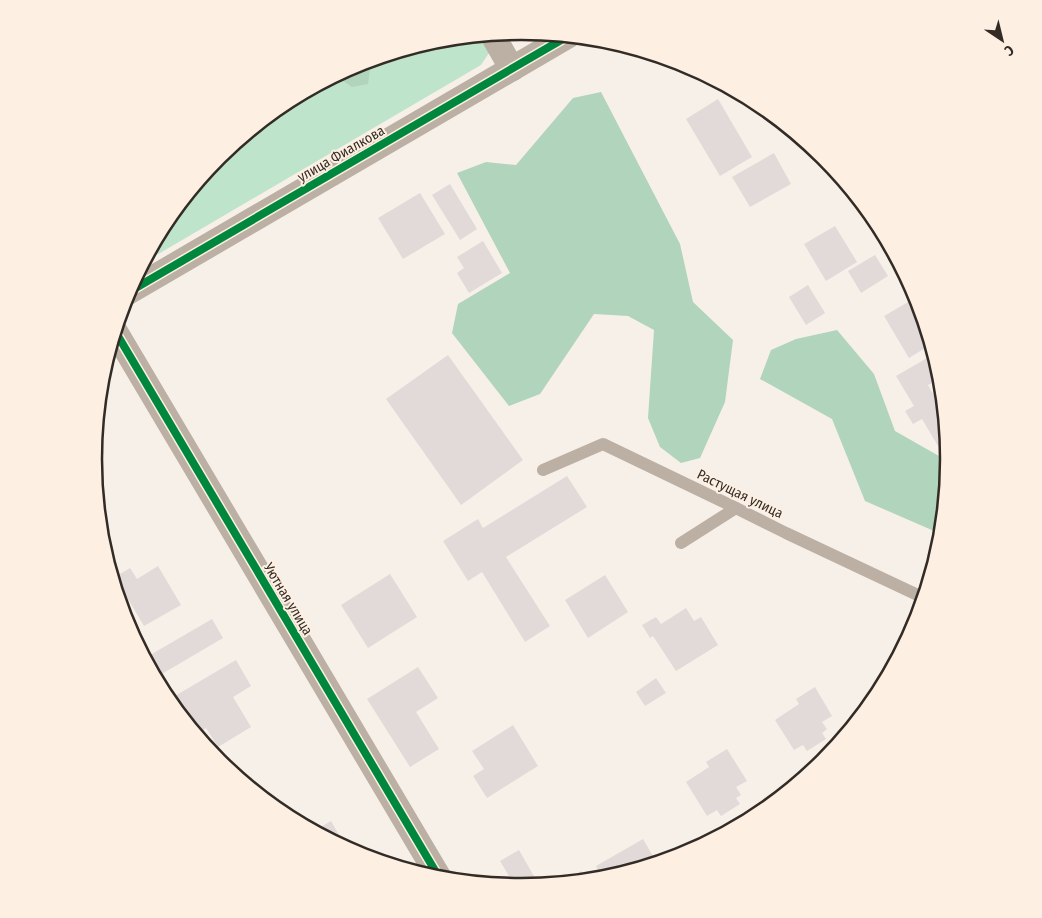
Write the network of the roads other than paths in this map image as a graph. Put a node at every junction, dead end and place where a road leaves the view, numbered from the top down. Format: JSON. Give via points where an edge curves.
{"nodes":[{"id":1,"x":496,"y":41,"type":"edge"},
{"id":2,"x":557,"y":42,"type":"edge"},
{"id":3,"x":512,"y":68,"type":"junction"},
{"id":4,"x":140,"y":285,"type":"edge"},
{"id":5,"x":120,"y":339,"type":"edge"},
{"id":6,"x":543,"y":470,"type":"dead end"},
{"id":7,"x":736,"y":508,"type":"junction"},
{"id":8,"x":681,"y":543,"type":"dead end"},
{"id":9,"x":918,"y":595,"type":"edge"},
{"id":10,"x":434,"y":869,"type":"edge"}],
"edges":[{"from":1,"to":3,"type":"street"},
{"from":2,"to":3,"type":"street","name":"улица Фиалкова"},
{"from":3,"to":4,"type":"street","name":"улица Фиалкова"},
{"from":5,"to":10,"type":"street","name":"Уютная улица"},
{"from":6,"to":7,"type":"lane","name":"Растущая улица","via":[[603,444]]},
{"from":7,"to":8,"type":"lane"},
{"from":7,"to":9,"type":"lane","name":"Растущая улица"}]}
